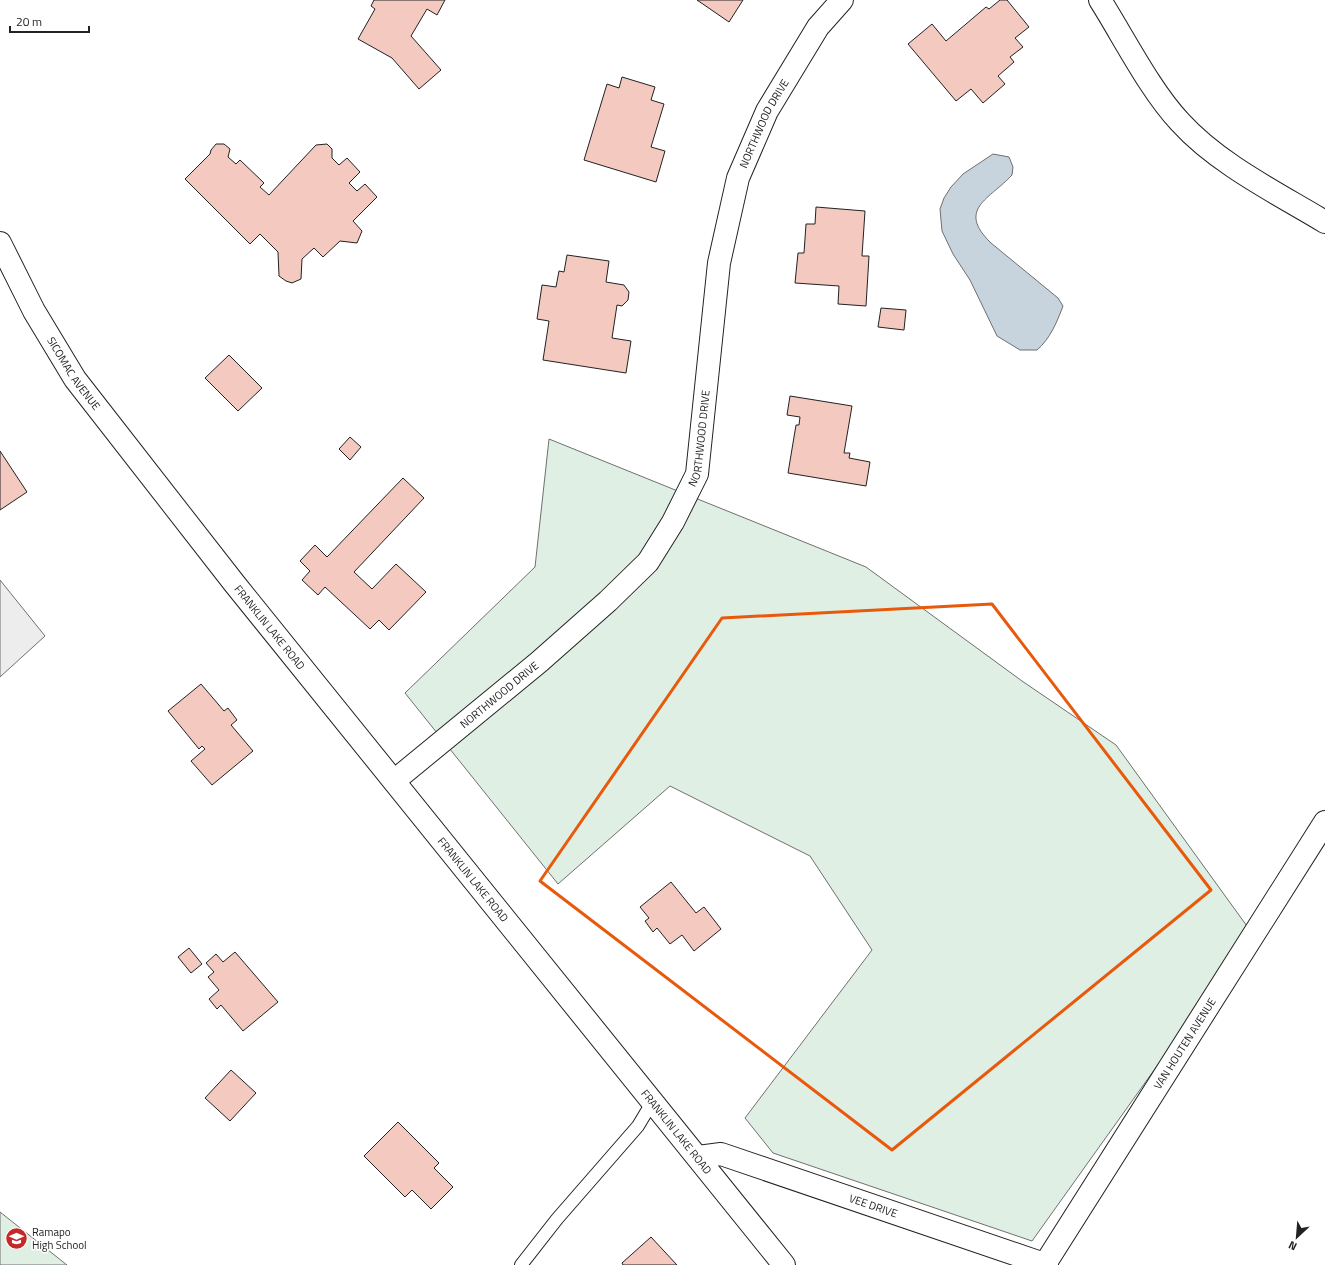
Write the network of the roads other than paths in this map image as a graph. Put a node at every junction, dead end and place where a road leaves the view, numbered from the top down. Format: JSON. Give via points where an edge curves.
{"nodes":[{"id":1,"x":842,"y":0,"type":"edge"},
{"id":2,"x":1100,"y":0,"type":"edge"},
{"id":3,"x":1325,"y":222,"type":"edge"},
{"id":4,"x":0,"y":243,"type":"edge"},
{"id":5,"x":164,"y":493,"type":"joint"},
{"id":6,"x":394,"y":781,"type":"junction"},
{"id":7,"x":1325,"y":822,"type":"edge"},
{"id":8,"x":653,"y":1102,"type":"junction"},
{"id":9,"x":698,"y":1157,"type":"junction"},
{"id":10,"x":521,"y":1265,"type":"edge"},
{"id":11,"x":784,"y":1265,"type":"edge"},
{"id":12,"x":1046,"y":1265,"type":"edge"}],
"edges":[{"from":1,"to":6,"type":"street","name":"NORTHWOOD DRIVE","via":[[818,26],[767,111],[738,178],[719,263],[697,474],[673,522],[648,562],[608,601]]},
{"from":2,"to":3,"type":"street","via":[[1160,97],[1180,123],[1221,158]]},
{"from":4,"to":5,"type":"street","name":"SICOMAC AVENUE","via":[[34,311],[75,379]]},
{"from":5,"to":6,"type":"street","name":"FRANKLIN LAKE ROAD"},
{"from":6,"to":8,"type":"street","name":"FRANKLIN LAKE ROAD"},
{"from":7,"to":12,"type":"street","name":"VAN HOUTEN AVENUE"},
{"from":8,"to":9,"type":"street","name":"FRANKLIN LAKE ROAD"},
{"from":8,"to":10,"type":"lane","via":[[638,1126],[557,1219]]},
{"from":9,"to":11,"type":"street","name":"FRANKLIN LAKE ROAD"},
{"from":9,"to":12,"type":"street","name":"VEE DRIVE","via":[[721,1154]]}]}
